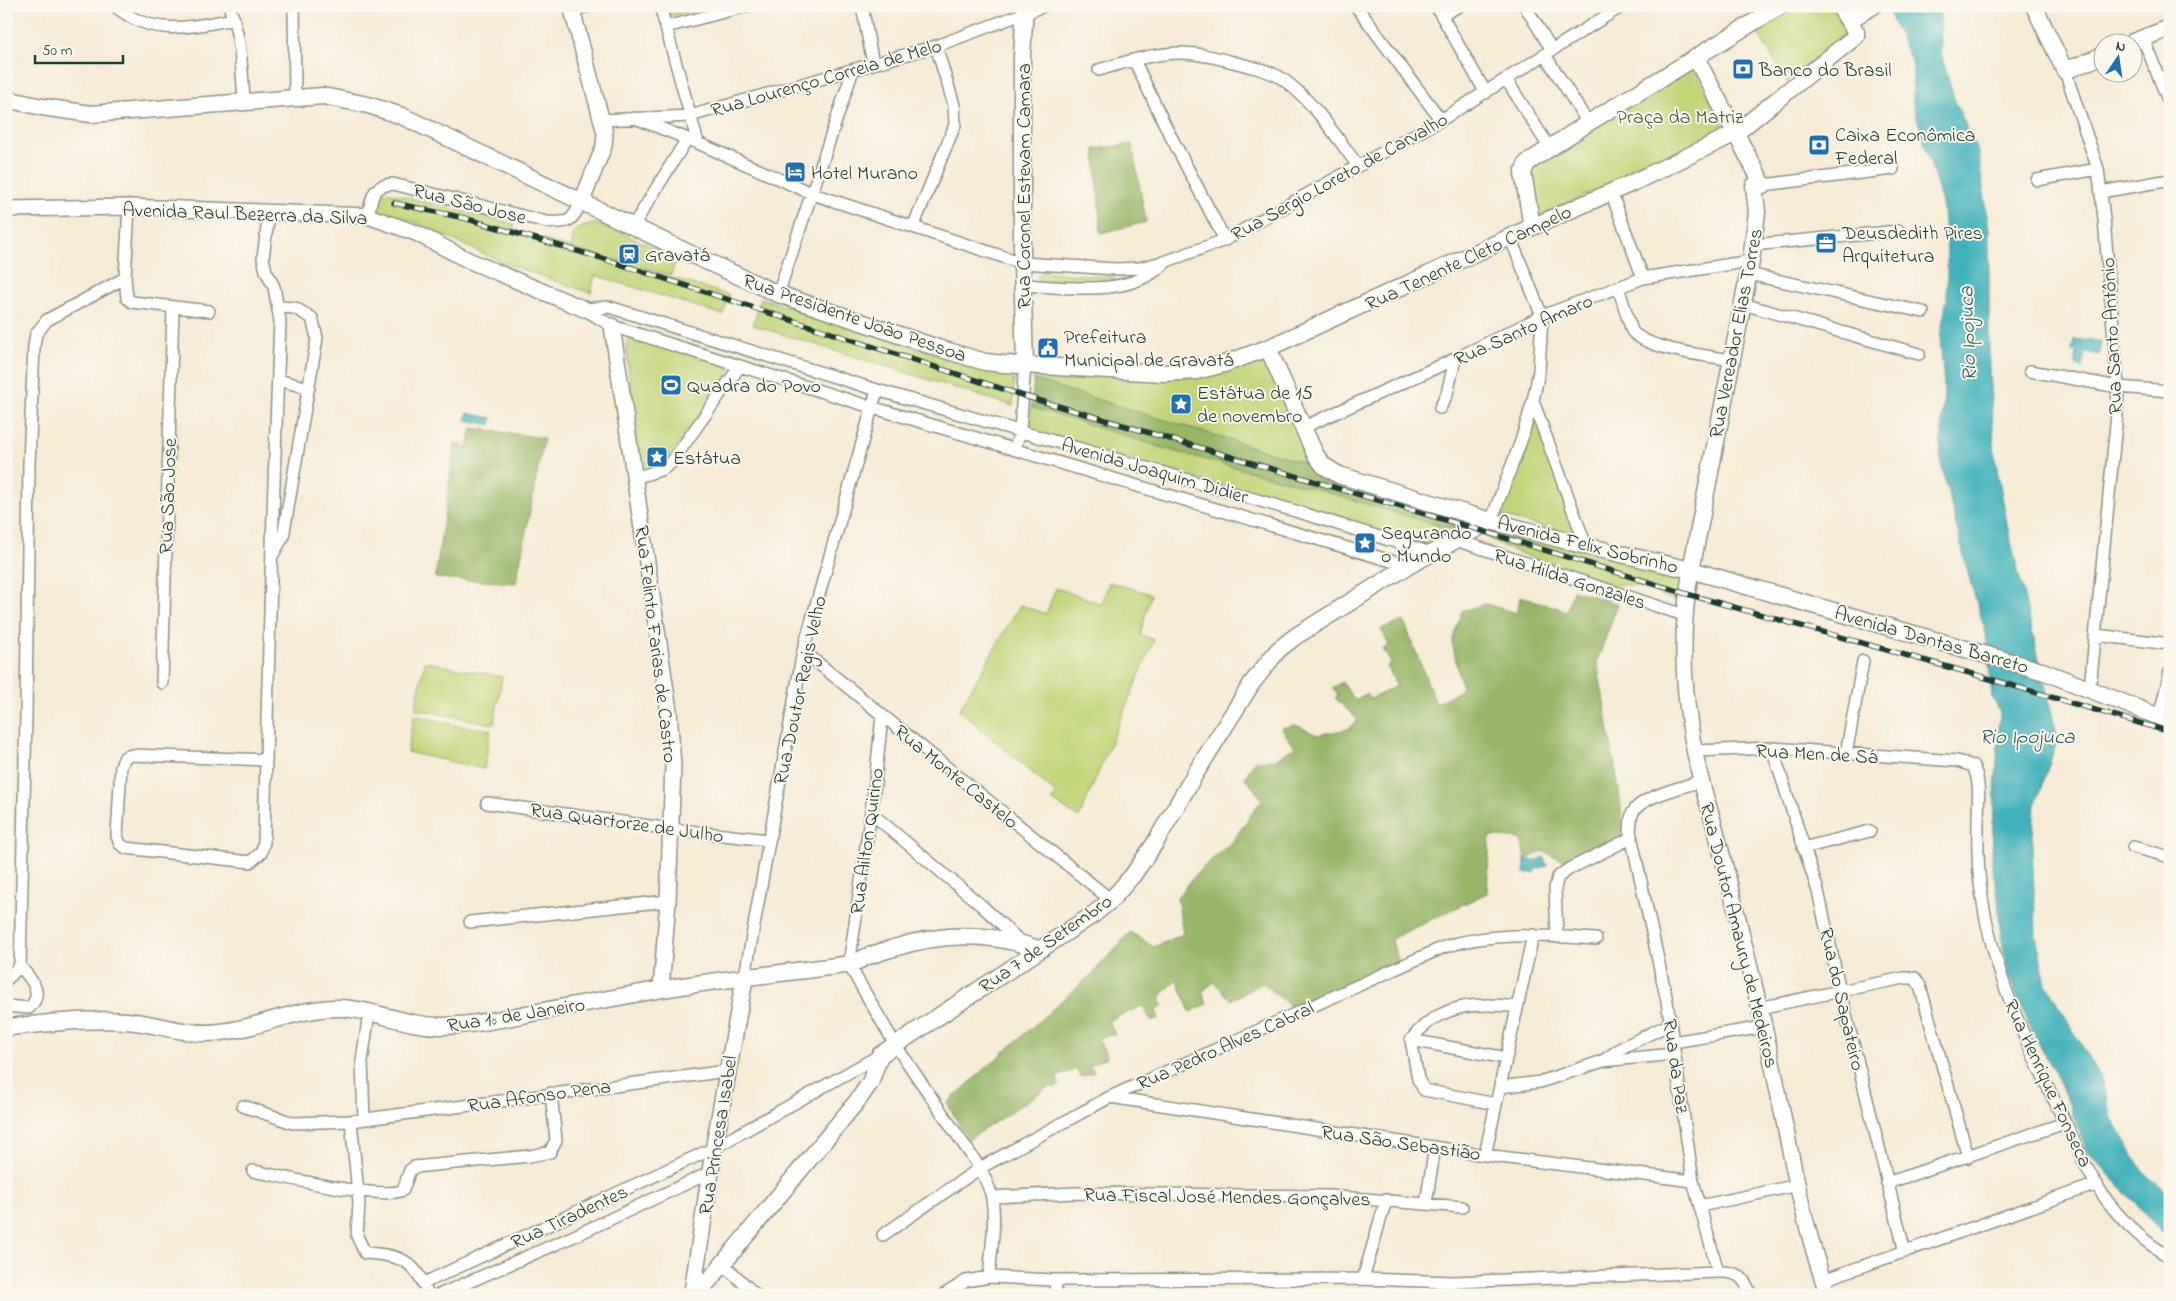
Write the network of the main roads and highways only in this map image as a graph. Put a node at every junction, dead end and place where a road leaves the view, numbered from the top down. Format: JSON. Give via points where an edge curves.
{"nodes":[{"id":1,"x":1780,"y":6,"type":"edge"},
{"id":2,"x":1839,"y":6,"type":"edge"},
{"id":3,"x":2034,"y":6,"type":"edge"},
{"id":4,"x":1024,"y":10,"type":"edge"},
{"id":5,"x":1861,"y":13,"type":"edge"},
{"id":6,"x":2170,"y":28,"type":"edge"},
{"id":7,"x":2144,"y":38,"type":"edge"},
{"id":8,"x":1696,"y":58,"type":"junction"},
{"id":9,"x":2094,"y":59,"type":"edge"},
{"id":10,"x":6,"y":99,"type":"edge"},
{"id":11,"x":1736,"y":133,"type":"junction"},
{"id":12,"x":1532,"y":226,"type":"junction"},
{"id":13,"x":1268,"y":348,"type":"junction"},
{"id":14,"x":1025,"y":365,"type":"junction"},
{"id":15,"x":1492,"y":521,"type":"junction"},
{"id":16,"x":1690,"y":570,"type":"junction"},
{"id":17,"x":2165,"y":719,"type":"edge"},
{"id":18,"x":1031,"y":947,"type":"junction"},
{"id":19,"x":745,"y":976,"type":"junction"},
{"id":20,"x":6,"y":1027,"type":"edge"},
{"id":21,"x":692,"y":1295,"type":"edge"},
{"id":22,"x":697,"y":1295,"type":"edge"}],
"edges":[{"from":1,"to":8,"type":"main road"},
{"from":2,"to":5,"type":"main road"},
{"from":3,"to":9,"type":"main road","name":"Rua Santo Antônio","via":[[2065,71]]},
{"from":4,"to":14,"type":"main road","name":"Rua Coronel Estevam Camara","via":[[1022,262]]},
{"from":5,"to":11,"type":"main road","name":"Rua Tenente Cleto Campelo","via":[[1854,37]]},
{"from":6,"to":7,"type":"main road"},
{"from":8,"to":11,"type":"main road"},
{"from":8,"to":12,"type":"main road","via":[[1527,163],[1524,181]]},
{"from":10,"to":14,"type":"main road","name":"Rua Presidente João Pessoa","via":[[90,114],[323,96],[368,105],[402,116],[778,294],[963,356],[992,363]]},
{"from":11,"to":12,"type":"main road","name":"Rua Tenente Cleto Campelo"},
{"from":11,"to":16,"type":"main road","name":"Rua Vereador Elias Torres","via":[[1762,185],[1754,186],[1757,212],[1751,260]]},
{"from":12,"to":13,"type":"main road","name":"Rua Tenente Cleto Campelo"},
{"from":13,"to":14,"type":"main road","name":"Rua Tenente Cleto Campelo","via":[[1196,371],[1162,373]]},
{"from":13,"to":15,"type":"main road","name":"Avenida Felix Sobrinho","via":[[1320,460],[1339,474]]},
{"from":15,"to":16,"type":"main road","name":"Avenida Felix Sobrinho"},
{"from":15,"to":18,"type":"main road","name":"Rua 7 de Setembro","via":[[1408,566],[1296,636],[1270,659],[1133,874],[1094,914]]},
{"from":16,"to":17,"type":"main road","name":"Avenida Dantas Barreto","via":[[2045,672]]},
{"from":18,"to":19,"type":"main road","name":"Rua 1º de Janeiro","via":[[996,938],[943,938],[897,946],[849,965]]},
{"from":18,"to":22,"type":"main road","name":"Rua 7 de Setembro","via":[[880,1055],[870,1083],[858,1100]]},
{"from":19,"to":20,"type":"main road","name":"Rua 1º de Janeiro","via":[[475,1024],[415,1025],[351,1008],[320,1009],[205,1033],[129,1021],[94,1020]]},
{"from":19,"to":21,"type":"main road","name":"Rua Princesa Isabel"}]}
